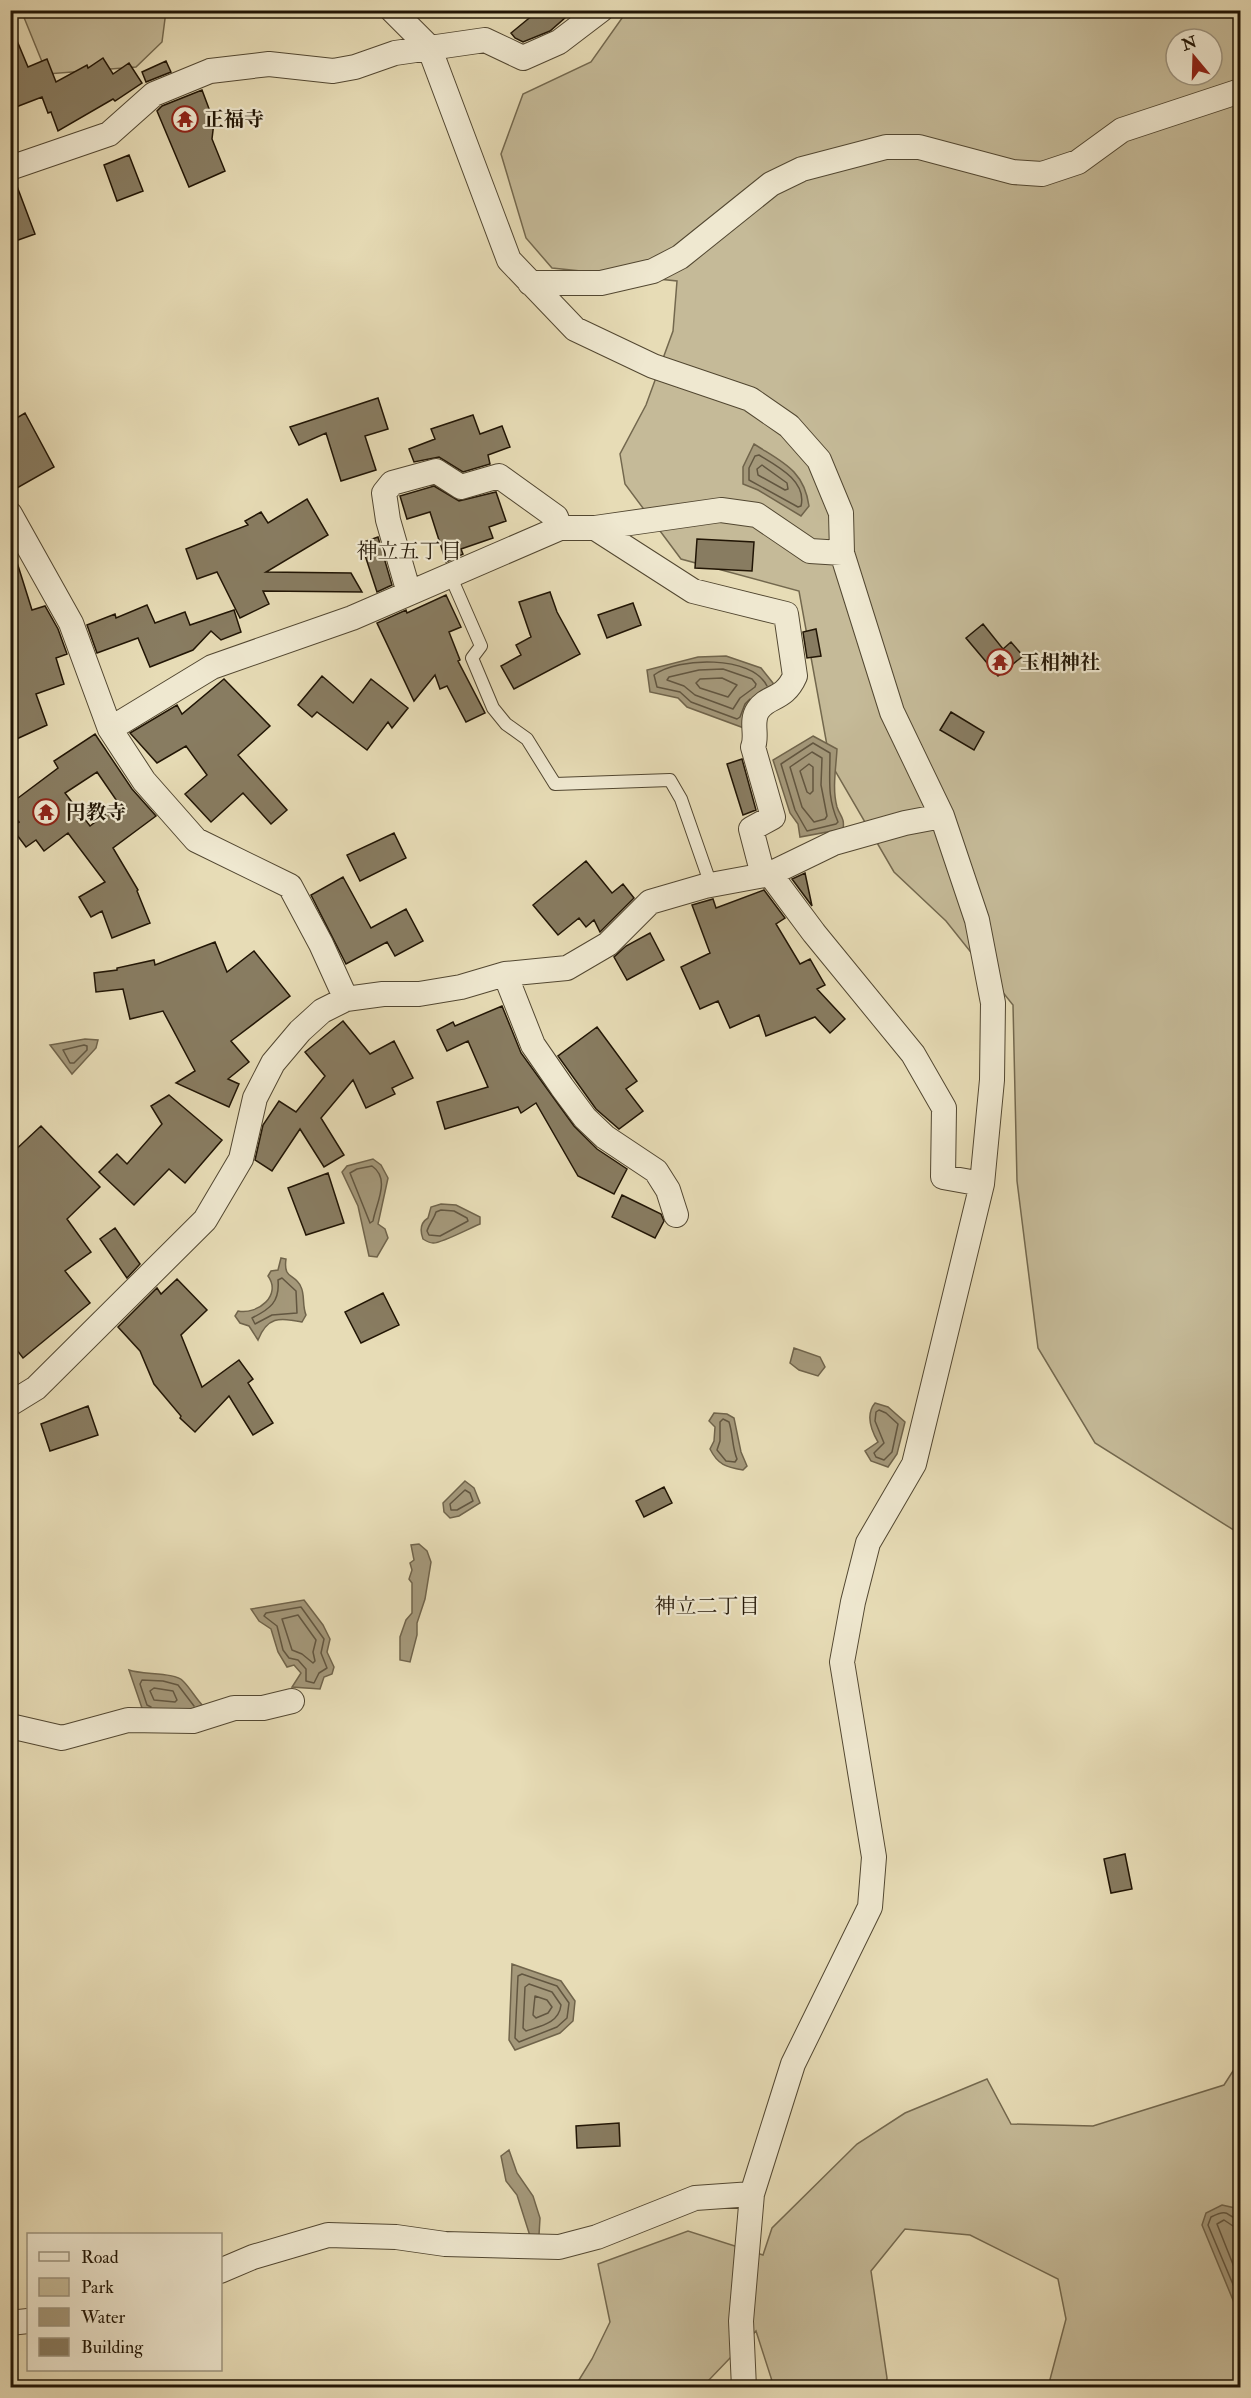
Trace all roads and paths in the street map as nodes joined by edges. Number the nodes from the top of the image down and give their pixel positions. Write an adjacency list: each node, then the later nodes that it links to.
1 (392, 10): 3 (street)
2 (601, 10): 3 (street)
3 (429, 47): 5 (street); 6 (street)
4 (1240, 92): 6 (street)
5 (10, 168)
6 (530, 283): 11 (street)
7 (10, 514): 10 (street)
8 (560, 528): 9 (street); 12 (street); 13 (street)
9 (595, 528): 11 (street); 16 (street)
10 (20, 551): 14 (street)
11 (842, 553): 15 (street)
12 (450, 575): 13 (street); 17 (lane)
13 (409, 593): 14 (street)
14 (110, 729): 19 (street)
15 (942, 816): 16 (street); 20 (street)
16 (766, 874): 17 (street); 20 (street)
17 (711, 885): 18 (street)
18 (505, 974): 19 (street); 21 (street)
19 (346, 999): 22 (street)
20 (982, 1184): 25 (street)
21 (676, 1215)
22 (10, 1404)
23 (292, 1701): 24 (street)
24 (10, 1726)
25 (752, 2194): 26 (street); 29 (street)
26 (222, 2270)
27 (27, 2321): 28 (street)
28 (10, 2323)
29 (744, 2388)

